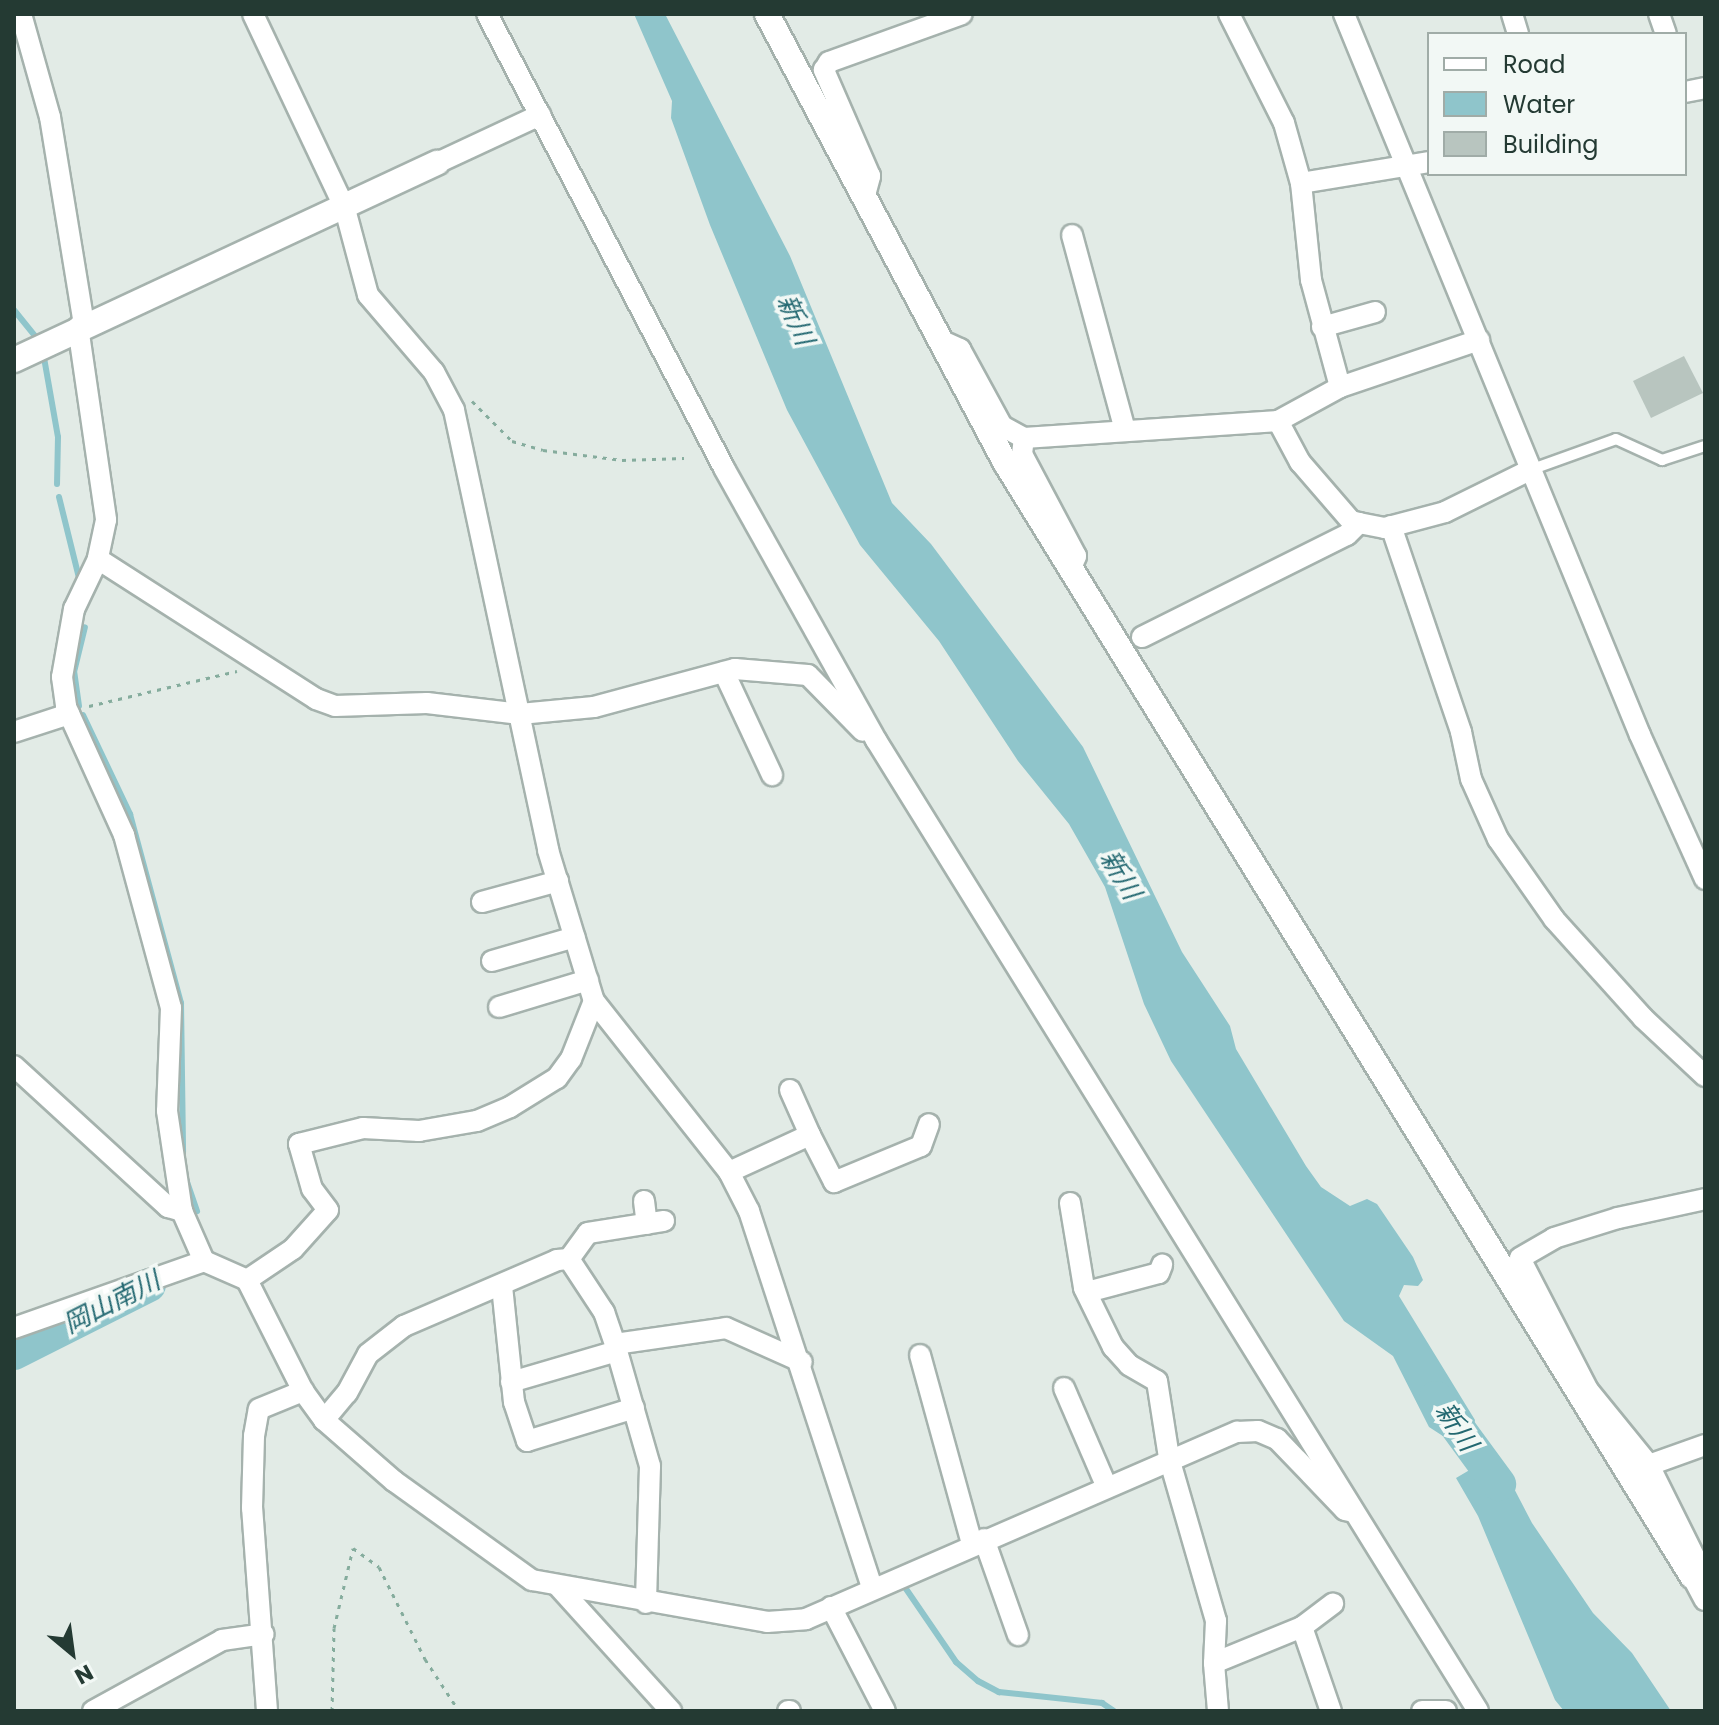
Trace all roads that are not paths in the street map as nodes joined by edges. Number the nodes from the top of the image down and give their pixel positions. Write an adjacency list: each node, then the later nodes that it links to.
1 (21, 14): 16 (street)
2 (253, 14): 13 (street)
3 (487, 14): 8 (street)
4 (767, 14): 12 (street)
5 (962, 14): 12 (street)
6 (1229, 14): 11 (street)
7 (1344, 14): 10 (street)
8 (540, 115): 9 (street); 36 (street)
9 (437, 163): 13 (street)
10 (1419, 163): 11 (street); 18 (street)
11 (1301, 183): 17 (street)
12 (864, 199): 19 (street)
13 (345, 209): 16 (street); 34 (street)
14 (1072, 235): 23 (street)
15 (1375, 312): 17 (street)
16 (81, 326): 20 (street); 29 (street)
17 (1322, 327): 21 (street)
18 (1479, 340): 21 (street); 26 (street)
19 (942, 341): 24 (street); 30 (street)
20 (14, 360)
21 (1340, 387): 22 (street)
22 (1278, 421): 23 (street); 27 (street)
23 (1125, 430): 24 (street)
24 (1024, 438): 30 (street)
25 (1705, 446): 26 (lane)
26 (1530, 470): 28 (street); 38 (street)
27 (1359, 523): 28 (street); 31 (street)
28 (1391, 526): 47 (street)
29 (98, 559): 33 (street); 34 (street)
30 (1070, 572): 77 (street)
31 (1142, 637)
32 (724, 672): 34 (street); 36 (street); 37 (street)
33 (69, 714): 35 (street); 55 (street)
34 (520, 714): 39 (street)
35 (14, 732)
36 (876, 740): 75 (street)
37 (772, 775)
38 (1705, 879)
39 (558, 881): 40 (street); 41 (street)
40 (482, 902)
41 (575, 937): 42 (street); 43 (street)
42 (492, 961)
43 (588, 980): 44 (street); 45 (street)
44 (594, 1001): 51 (street); 59 (street)
45 (499, 1007)
46 (14, 1066): 55 (street)
47 (1705, 1076)
48 (790, 1090): 50 (street)
49 (929, 1124): 50 (street)
50 (810, 1135): 51 (street)
51 (729, 1172): 65 (street)
52 (1705, 1199): 73 (street)
53 (644, 1201): 56 (street)
54 (1070, 1203): 61 (street)
55 (182, 1211): 57 (street)
56 (569, 1259): 60 (street); 63 (street)
57 (204, 1261): 59 (street); 62 (street)
58 (1162, 1265): 61 (street)
59 (247, 1280): 68 (street)
60 (502, 1286): 66 (street); 70 (street)
61 (1087, 1292): 72 (street)
62 (14, 1328)
63 (616, 1348): 65 (street); 66 (street); 69 (street)
64 (920, 1355): 76 (street)
65 (802, 1362): 79 (street)
66 (511, 1382): 69 (street)
67 (1064, 1388): 74 (street)
68 (303, 1391): 70 (street); 85 (street)
69 (634, 1408): 81 (street)
70 (324, 1420): 78 (street)
71 (1705, 1445): 73 (street)
72 (1169, 1458): 74 (street); 75 (street); 87 (street)
73 (1649, 1465): 77 (street)
74 (1106, 1485): 76 (street)
75 (1354, 1512): 96 (street)
76 (978, 1541): 79 (street); 86 (street)
77 (1699, 1575): 80 (street)
78 (558, 1586): 81 (street); 90 (street)
79 (872, 1588): 83 (street)
80 (1705, 1600)
81 (646, 1603): 83 (street)
82 (1333, 1604): 84 (street)
83 (831, 1607): 91 (street)
84 (1302, 1627): 87 (street); 93 (street)
85 (264, 1634): 88 (street); 89 (street)
86 (1018, 1635)
87 (1214, 1663): 92 (street)
88 (93, 1711)
89 (267, 1711)
90 (671, 1711)
91 (885, 1711)
92 (1218, 1711)
93 (1331, 1711)
94 (1422, 1711): 95 (street)
95 (1446, 1711)
96 (1478, 1711)

